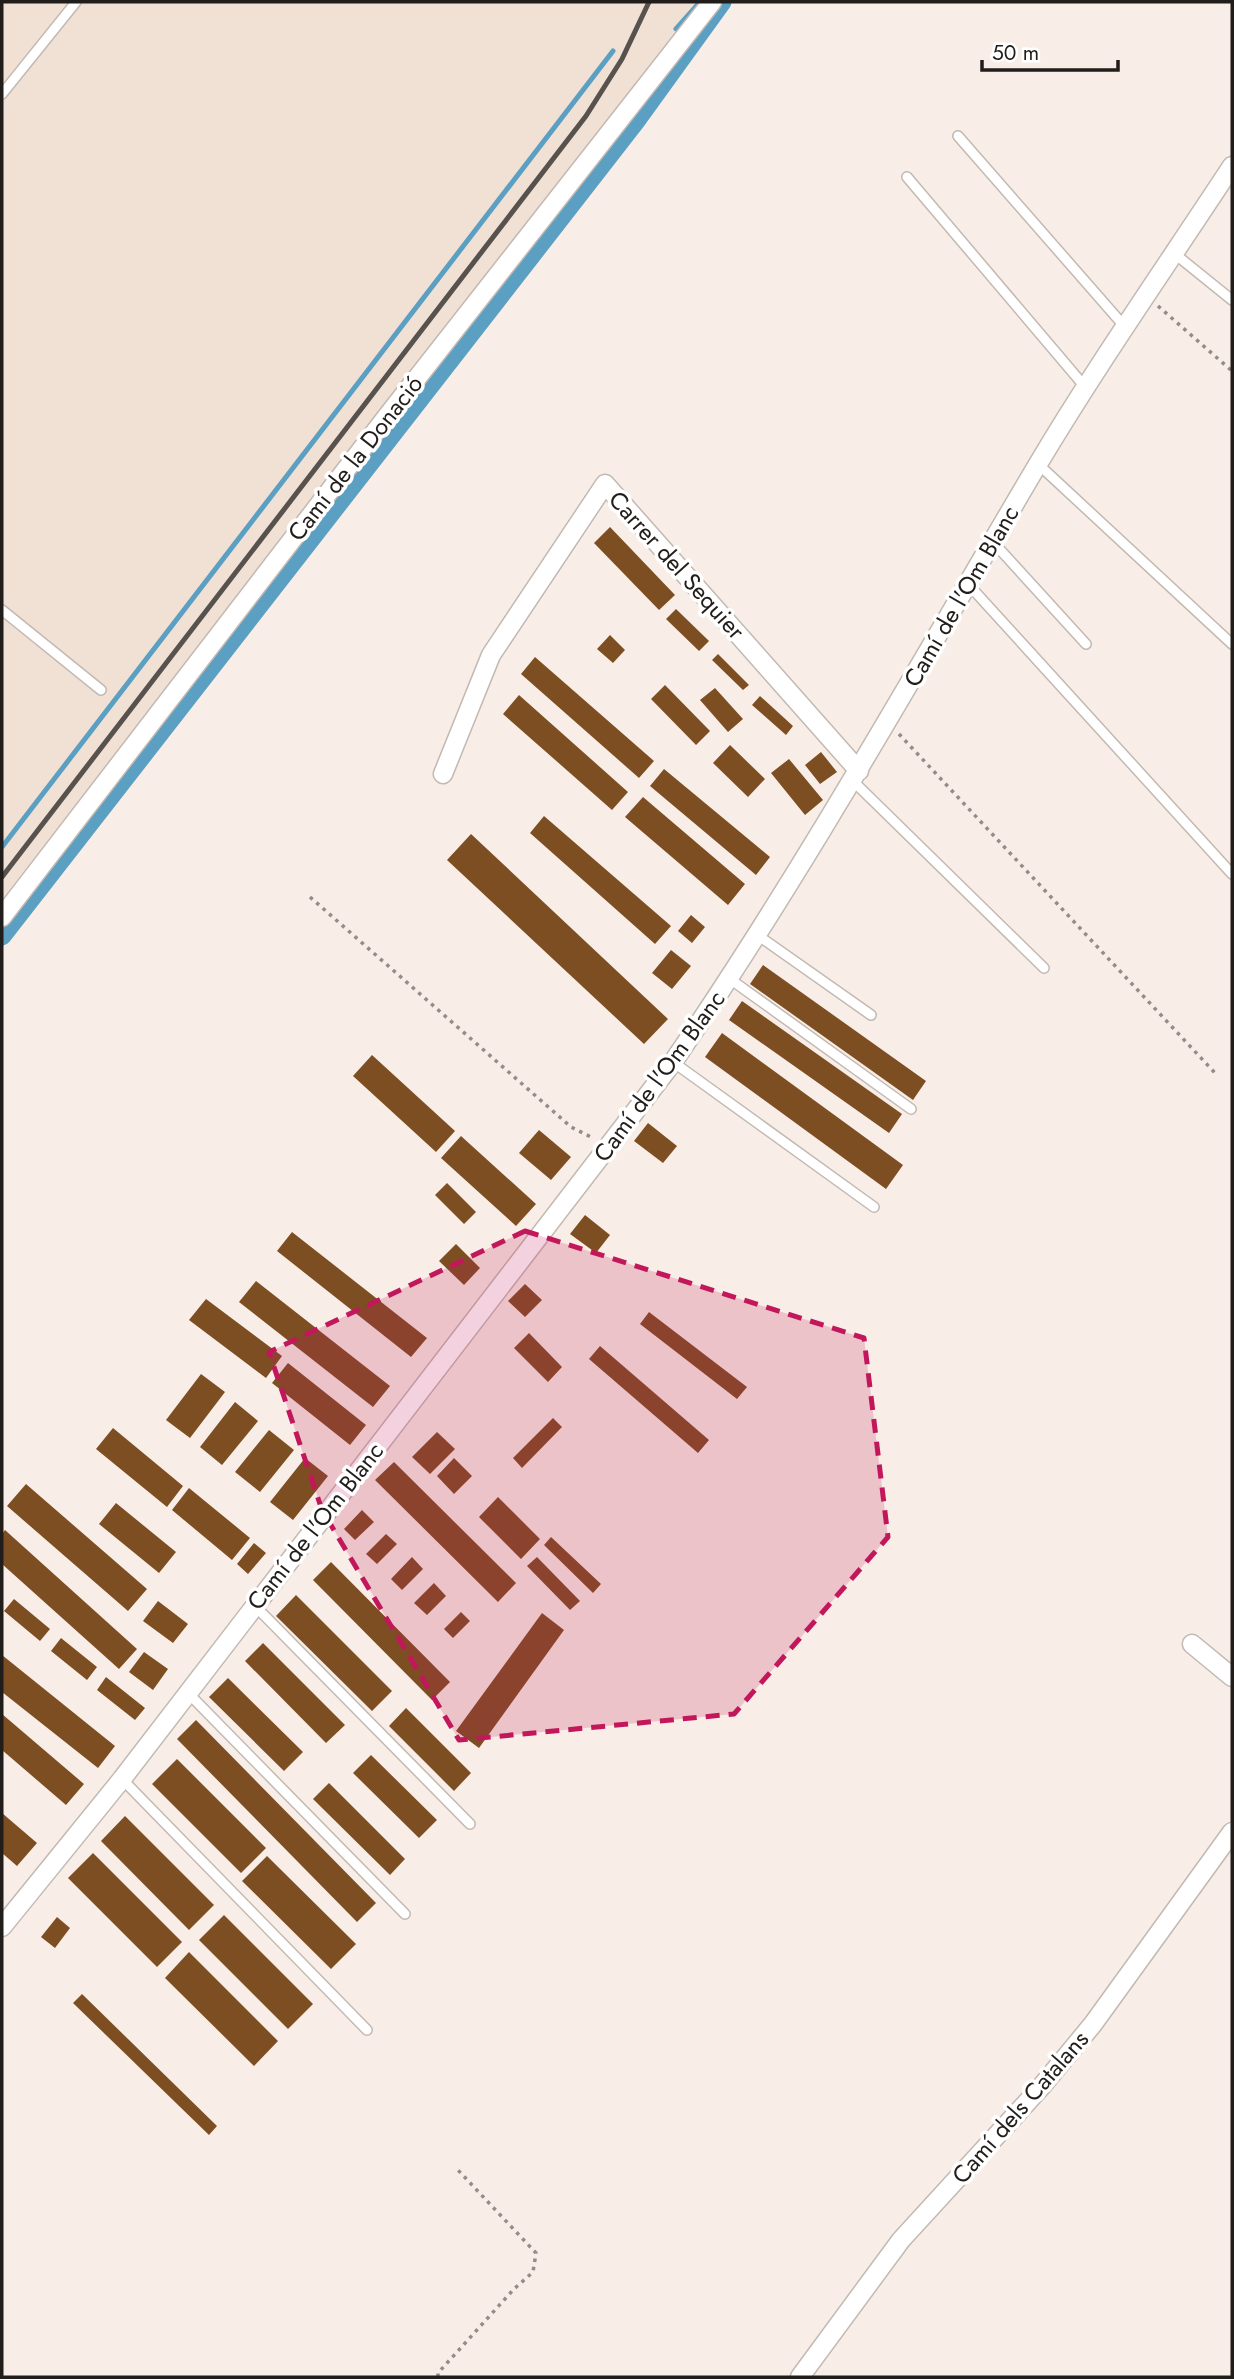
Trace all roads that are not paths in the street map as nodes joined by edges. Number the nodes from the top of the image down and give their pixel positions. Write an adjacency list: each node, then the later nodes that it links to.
1 (76, 2): 3 (lane)
2 (712, 2): 21 (street, Camí de la Donació)
3 (2, 94)
4 (958, 136): 9 (lane)
5 (1232, 166): 7 (street, Camí de l'Om Blanc)
6 (907, 177): 10 (lane)
7 (1175, 254): 8 (lane); 9 (street, Camí de l'Om Blanc)
8 (1232, 300)
9 (1126, 328): 10 (street, Camí de l'Om Blanc)
10 (1086, 388): 11 (street, Camí de l'Om Blanc)
11 (1038, 464): 12 (street, Camí de l'Om Blanc); 16 (lane)
12 (993, 542): 13 (street, Camí de l'Om Blanc); 15 (lane)
13 (968, 584): 19 (street, Camí de l'Om Blanc); 20 (lane)
14 (2, 610): 17 (lane)
15 (1086, 643)
16 (1232, 643)
17 (101, 690)
18 (443, 774): 19 (street, Carrer del Sequier)
19 (856, 776): 22 (street, Camí de l'Om Blanc); 23 (lane)
20 (1232, 874)
21 (2, 917)
22 (757, 934): 24 (street, Camí de l'Om Blanc); 25 (lane)
23 (1044, 968)
24 (730, 979): 26 (street, Camí de l'Om Blanc); 27 (lane)
25 (871, 1015)
26 (673, 1062): 28 (lane); 29 (street, Camí de l'Om Blanc)
27 (911, 1109)
28 (874, 1207)
29 (254, 1605): 32 (street, Camí de l'Om Blanc); 34 (lane)
30 (1192, 1644): 31 (street)
31 (1232, 1676)
32 (188, 1693): 33 (street, Camí de l'Om Blanc); 36 (lane)
33 (122, 1779): 37 (street, Camí de l'Om Blanc); 38 (lane)
34 (470, 1824)
35 (1232, 1832): 39 (street, Camí dels Catalans)
36 (405, 1914)
37 (2, 1927)
38 (367, 2030)
39 (800, 2377)

